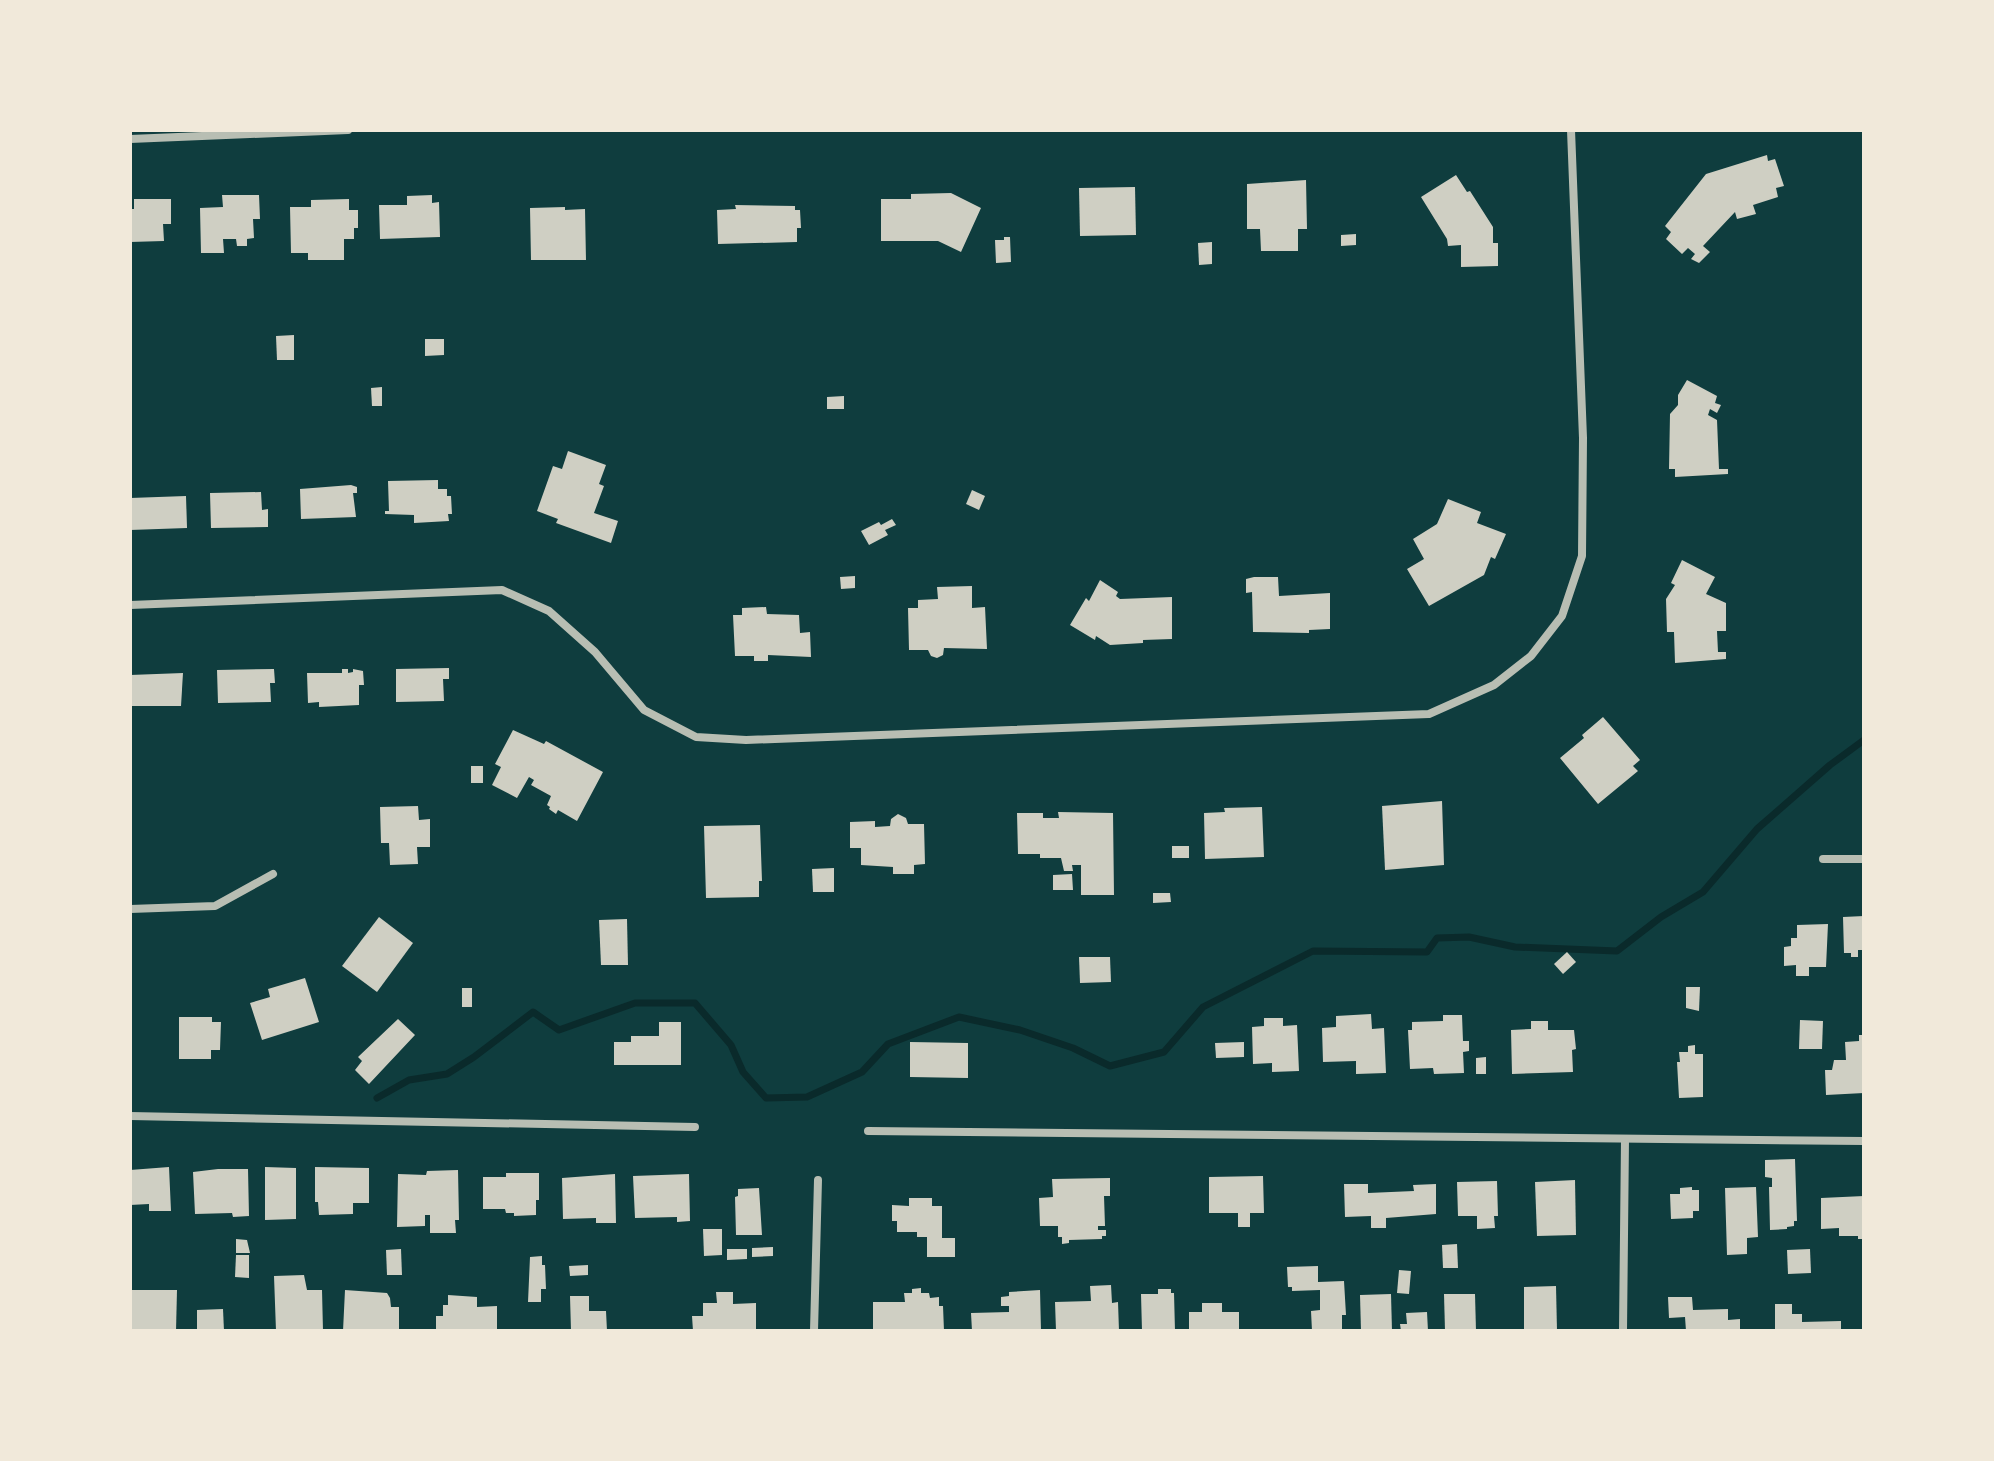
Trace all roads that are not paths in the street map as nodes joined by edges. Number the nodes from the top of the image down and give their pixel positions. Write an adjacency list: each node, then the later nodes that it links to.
1 (348, 130): 3 (street)
2 (1571, 130): 4 (street)
3 (130, 139)
4 (130, 605)
5 (1823, 859): 6 (street)
6 (1864, 859)
7 (273, 874): 8 (street)
8 (130, 909)
9 (130, 1116): 10 (street)
10 (695, 1127)
11 (868, 1131): 12 (street)
12 (1625, 1139): 13 (street); 16 (street)
13 (1864, 1141)
14 (818, 1180): 15 (street)
15 (814, 1331)
16 (1623, 1331)

